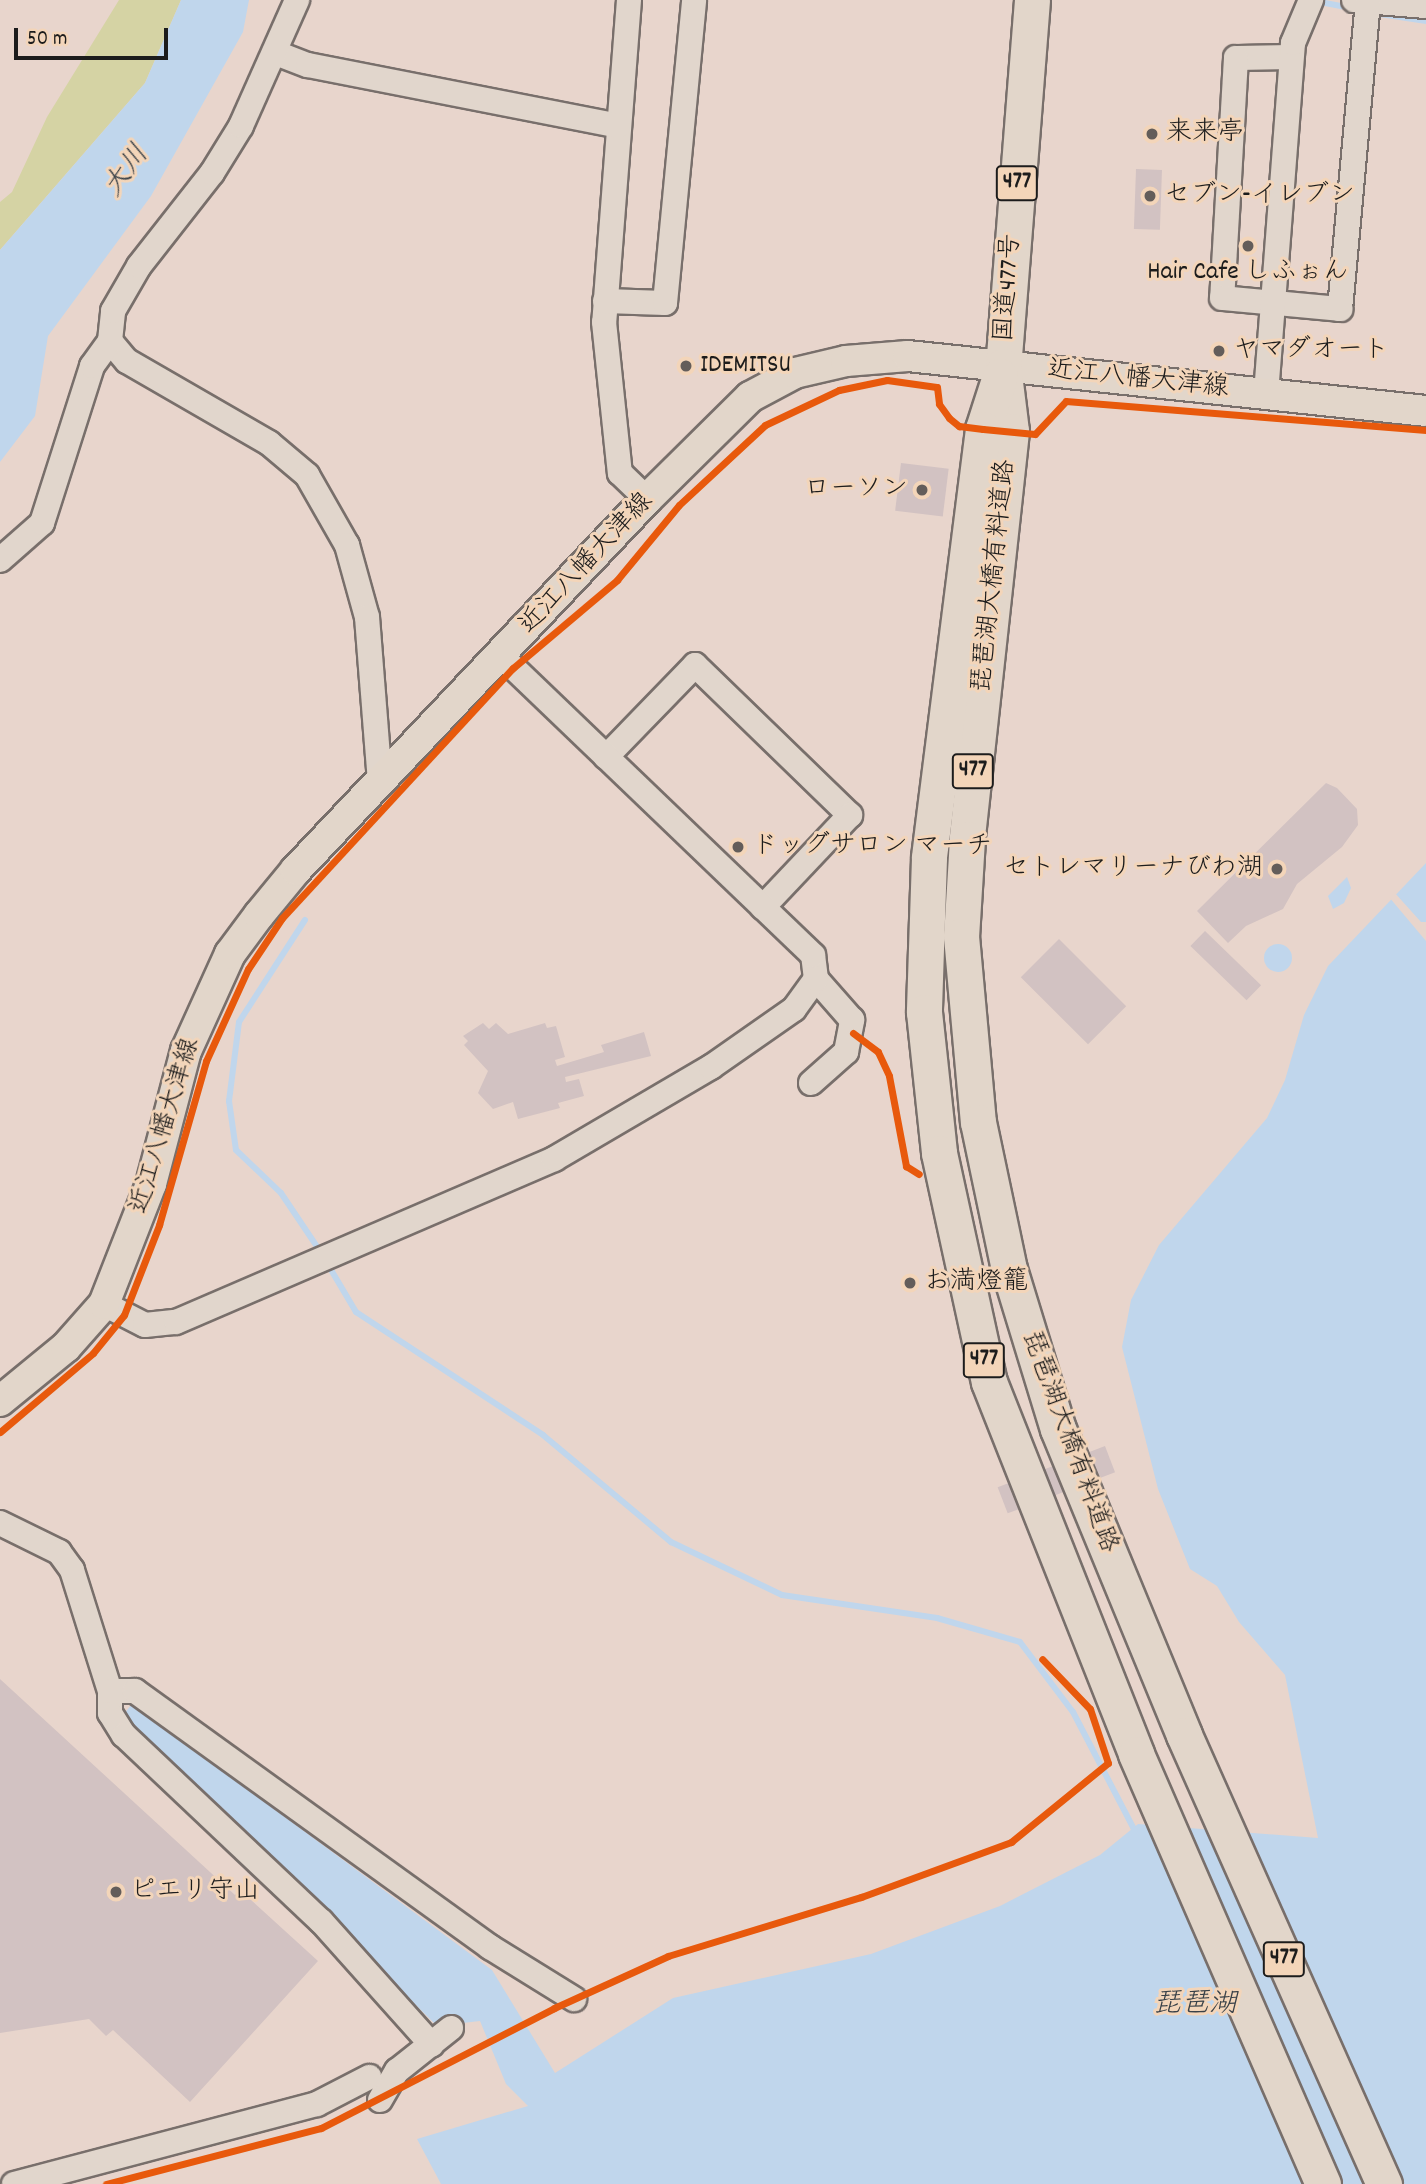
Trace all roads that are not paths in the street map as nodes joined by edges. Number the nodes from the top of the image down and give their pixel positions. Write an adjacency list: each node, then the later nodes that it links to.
1 (297, 0): 9 (street)
2 (629, 0): 11 (street)
3 (694, 0): 12 (street)
4 (1032, 0): 15 (highway, 国道477号 / 477)
5 (1311, 0): 10 (street)
6 (1354, 0): 7 (street)
7 (1368, 1): 8 (street); 13 (street)
8 (1426, 6)
9 (276, 53): 11 (street); 14 (street)
10 (1291, 57): 13 (street); 13 (street)
11 (618, 126): 12 (street)
12 (605, 301): 18 (street)
13 (1270, 306): 16 (street)
14 (110, 341): 19 (street); 22 (street)
15 (1003, 366): 16 (main road, 近江八幡大津線); 18 (main road, 近江八幡大津線); 36 (highway, 琵琶湖大橋有料道路 / 477); 37 (highway, 琵琶湖大橋有料道路 / 477)
16 (1266, 394): 17 (main road, 近江八幡大津線)
17 (1426, 411)
18 (647, 499): 20 (main road, 近江八幡大津線)
19 (0, 560)
20 (502, 656): 21 (street); 22 (main road, 近江八幡大津線)
21 (606, 757): 23 (street); 23 (street)
22 (380, 783): 26 (main road, 近江八幡大津線)
23 (763, 907): 24 (street)
24 (816, 979): 25 (street); 26 (street)
25 (811, 1083)
26 (104, 1304): 27 (main road, 近江八幡大津線)
27 (0, 1401)
28 (0, 1523): 29 (street)
29 (110, 1691): 30 (street); 32 (street)
30 (574, 1999)
31 (450, 2028): 32 (street)
32 (432, 2045): 34 (street)
33 (369, 2077): 35 (street)
34 (380, 2100)
35 (14, 2184)
36 (1323, 2184)
37 (1384, 2184)

